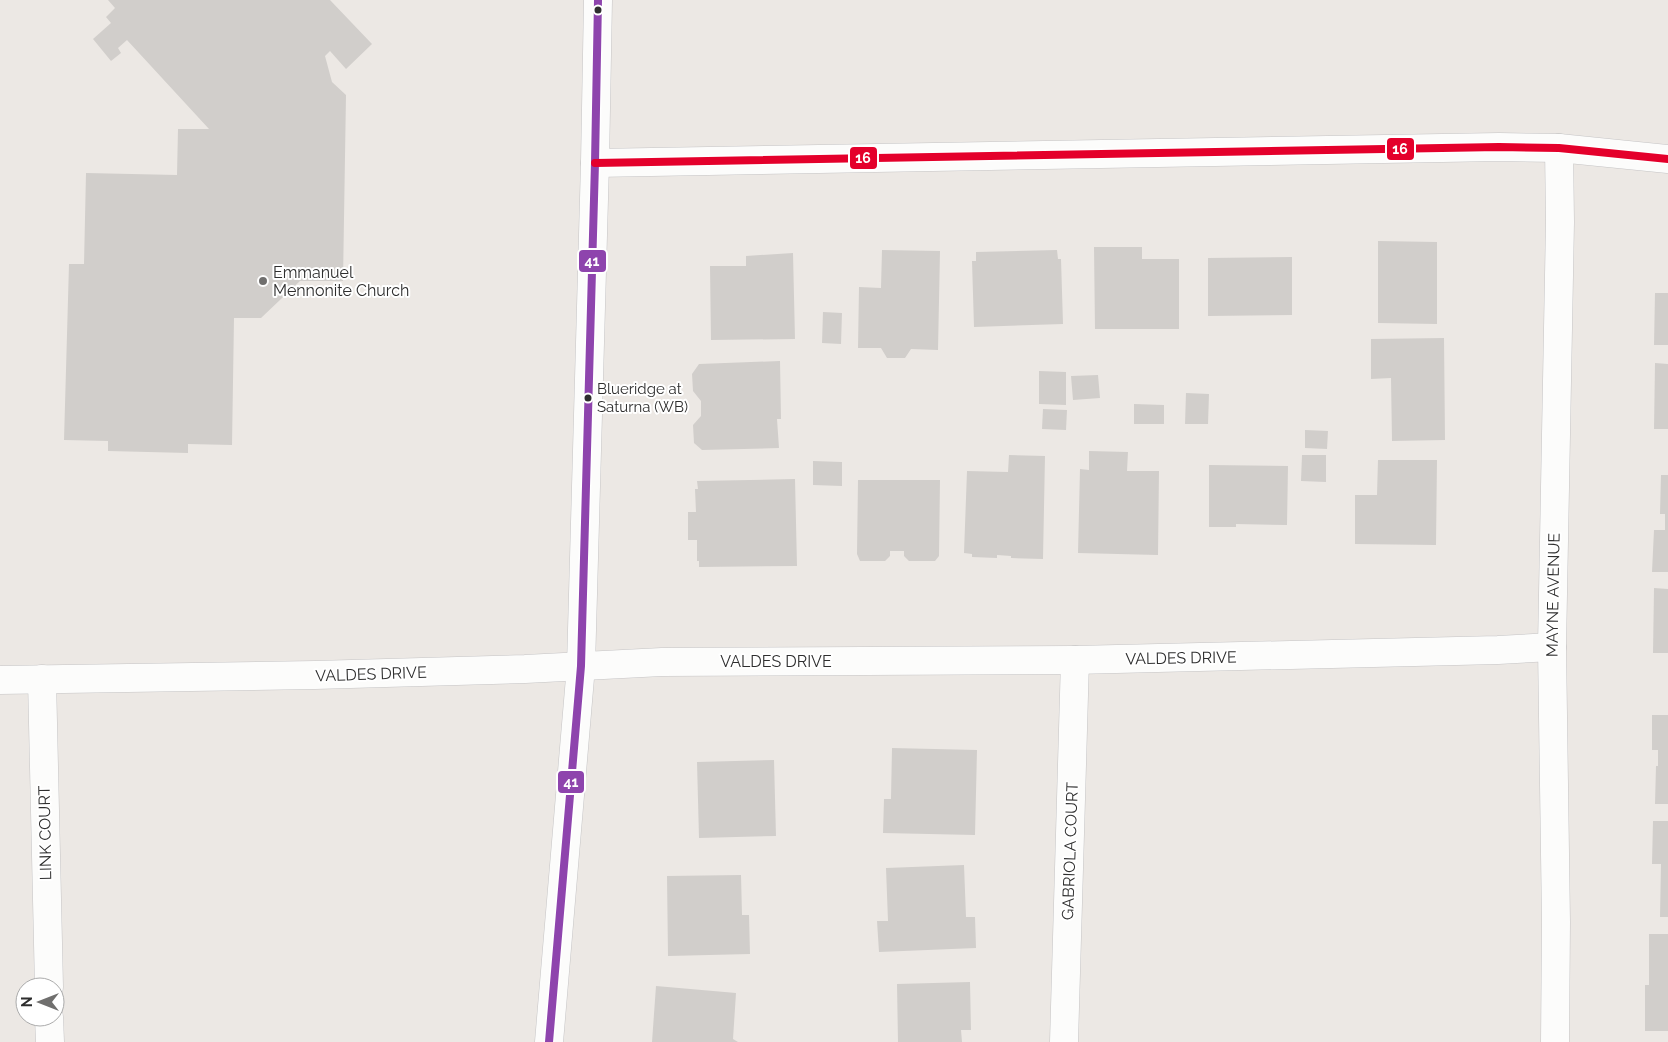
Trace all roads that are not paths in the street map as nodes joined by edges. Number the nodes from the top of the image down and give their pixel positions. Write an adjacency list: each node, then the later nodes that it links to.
1 (598, 0): 4 (street)
2 (1559, 148): 3 (street); 4 (street); 5 (street, MAYNE AVENUE)
3 (1668, 160)
4 (595, 163): 7 (street)
5 (1552, 647): 6 (street, VALDES DRIVE); 15 (street, MAYNE AVENUE)
6 (1075, 660): 7 (street, VALDES DRIVE); 14 (street, GABRIOLA COURT)
7 (581, 666): 8 (street, VALDES DRIVE); 13 (street)
8 (42, 679): 9 (street, VALDES DRIVE); 10 (street, LINK COURT)
9 (0, 680)
10 (49, 977)
11 (49, 1027): 12 (street)
12 (50, 1042)
13 (549, 1042)
14 (1064, 1042)
15 (1555, 1042)

